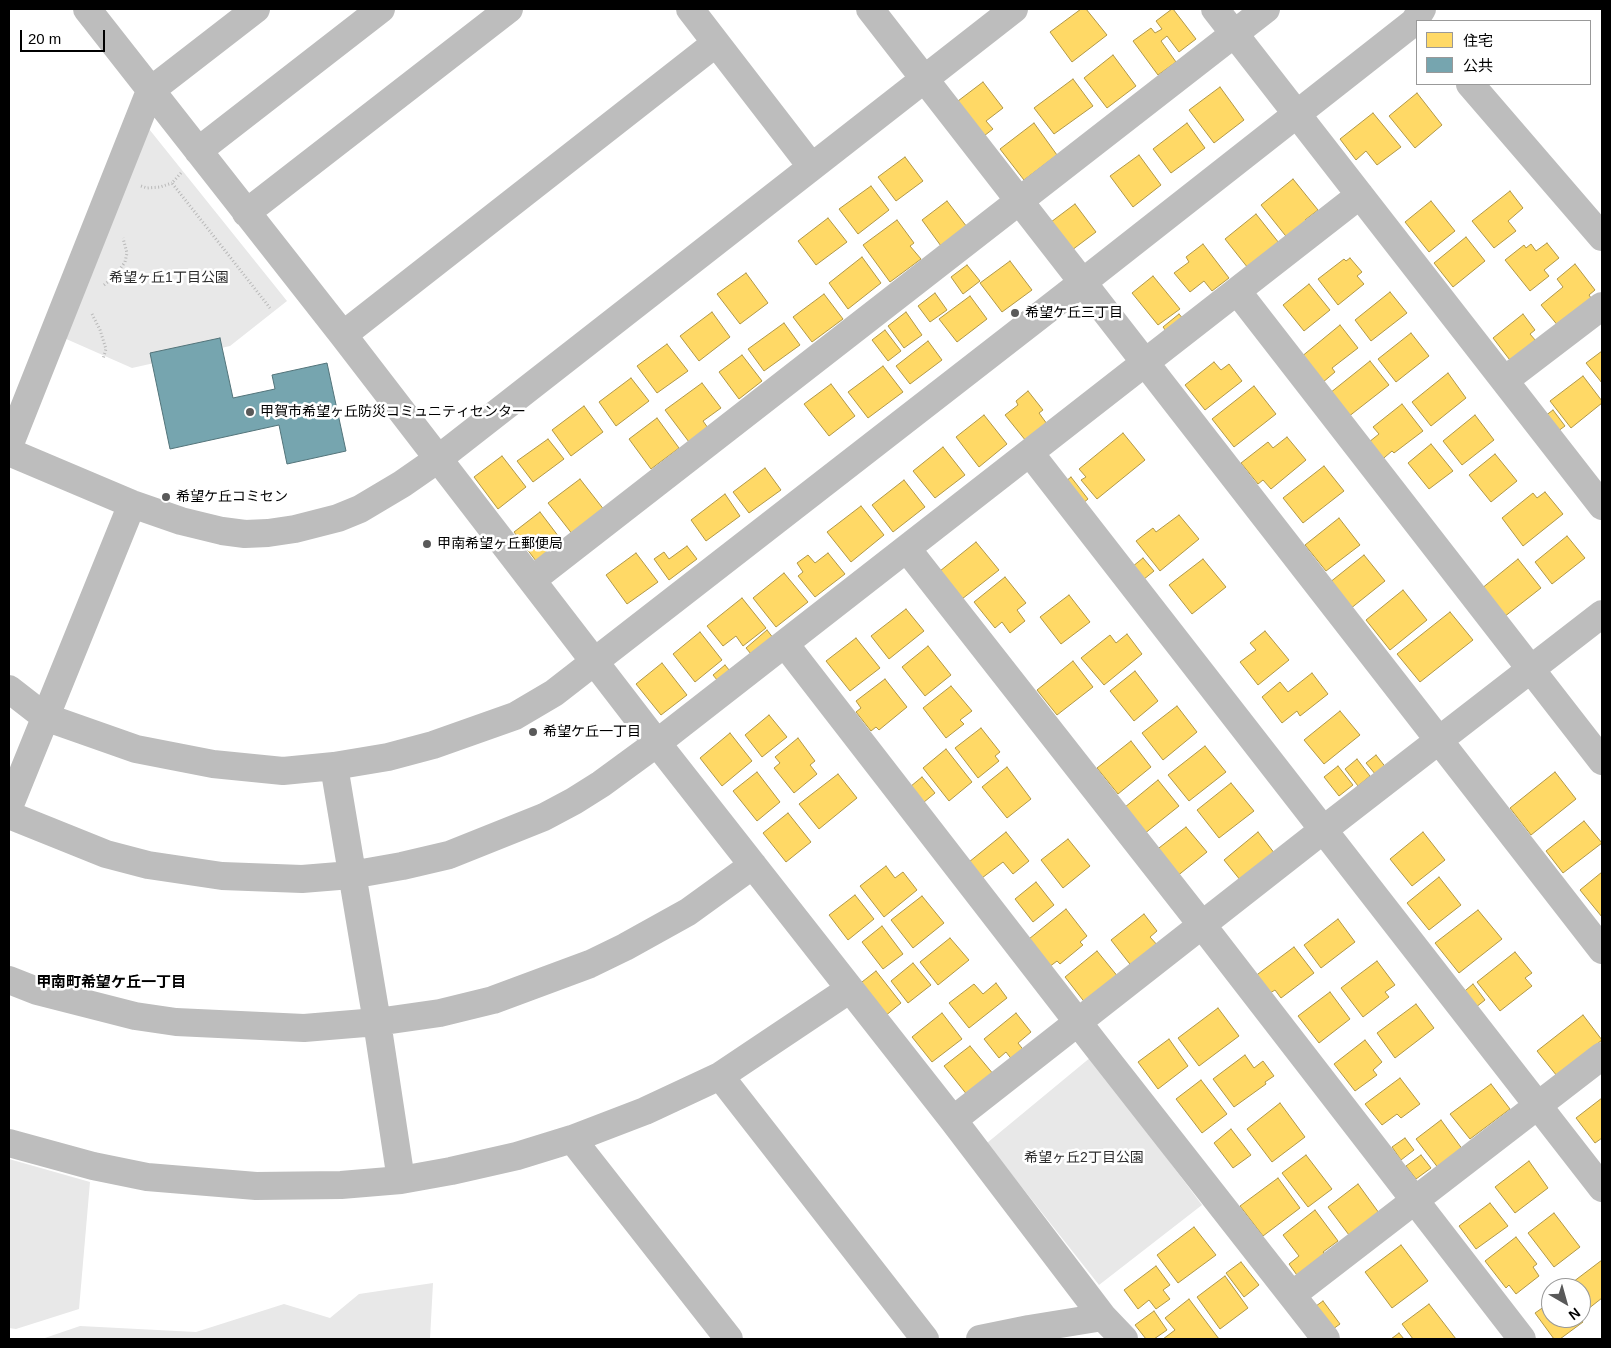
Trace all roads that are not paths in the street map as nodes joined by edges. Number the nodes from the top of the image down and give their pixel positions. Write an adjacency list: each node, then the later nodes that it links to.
1 (87, 9): 15 (street)
2 (256, 9): 15 (street)
3 (381, 9): 17 (street)
4 (509, 9): 21 (street)
5 (690, 9): 12 (street)
6 (870, 9): 13 (street)
7 (1014, 9): 13 (street)
8 (1215, 9): 11 (street)
9 (1266, 9): 11 (street)
10 (1416, 21): 16 (street)
11 (1235, 34): 16 (street); 20 (street)
12 (716, 42): 18 (street); 26 (street)
13 (925, 78): 18 (street); 20 (street)
14 (1471, 85): 22 (street)
15 (150, 91): 17 (street); 29 (street)
16 (1297, 114): 19 (street); 23 (street)
17 (198, 151): 21 (street)
18 (811, 166): 32 (street)
19 (1360, 195): 24 (street); 28 (street)
20 (1019, 201): 23 (street); 36 (street)
21 (246, 213): 26 (street)
22 (1602, 236)
23 (1083, 282): 27 (street); 39 (street)
24 (1237, 291): 27 (street); 40 (street)
25 (1602, 306): 28 (street)
26 (343, 335): 32 (street)
27 (1146, 362): 31 (street); 43 (street)
28 (1505, 380): 34 (street)
29 (9, 446)
30 (9, 452): 33 (street)
31 (1030, 453): 35 (street); 49 (street)
32 (438, 459): 33 (street); 36 (street)
33 (132, 504): 42 (street)
34 (1602, 506)
35 (907, 549): 38 (street); 52 (street)
36 (532, 580): 39 (street)
37 (1602, 614): 40 (street)
38 (785, 644): 44 (street); 56 (street)
39 (594, 662): 44 (street); 46 (street)
40 (1531, 669): 43 (street); 45 (street)
41 (9, 689): 42 (street)
42 (45, 717): 46 (street); 47 (street)
43 (1439, 740): 49 (street); 53 (street)
44 (657, 743): 50 (street); 51 (street)
45 (1602, 761)
46 (334, 766): 51 (street)
47 (9, 807)
48 (9, 815): 51 (street)
49 (1323, 830): 52 (street); 60 (street)
50 (753, 865): 55 (street); 57 (street)
51 (351, 875): 57 (street)
52 (1202, 924): 56 (street); 66 (street)
53 (1602, 950)
54 (9, 980): 57 (street)
55 (850, 990): 59 (street); 61 (street)
56 (1078, 1021): 61 (street); 67 (street)
57 (377, 1022): 64 (street)
58 (1602, 1056): 60 (street)
59 (720, 1076): 62 (street); 70 (street)
60 (1539, 1106): 65 (street); 66 (street)
61 (953, 1120): 68 (street)
62 (572, 1139): 64 (street); 69 (street)
63 (9, 1143): 64 (street)
64 (401, 1180)
65 (1602, 1188)
66 (1415, 1200): 67 (street); 74 (street)
67 (1292, 1295): 73 (street)
68 (1103, 1317): 71 (street); 72 (street)
69 (729, 1339)
70 (925, 1339)
71 (980, 1339)
72 (1124, 1339)
73 (1326, 1339)
74 (1522, 1339)

